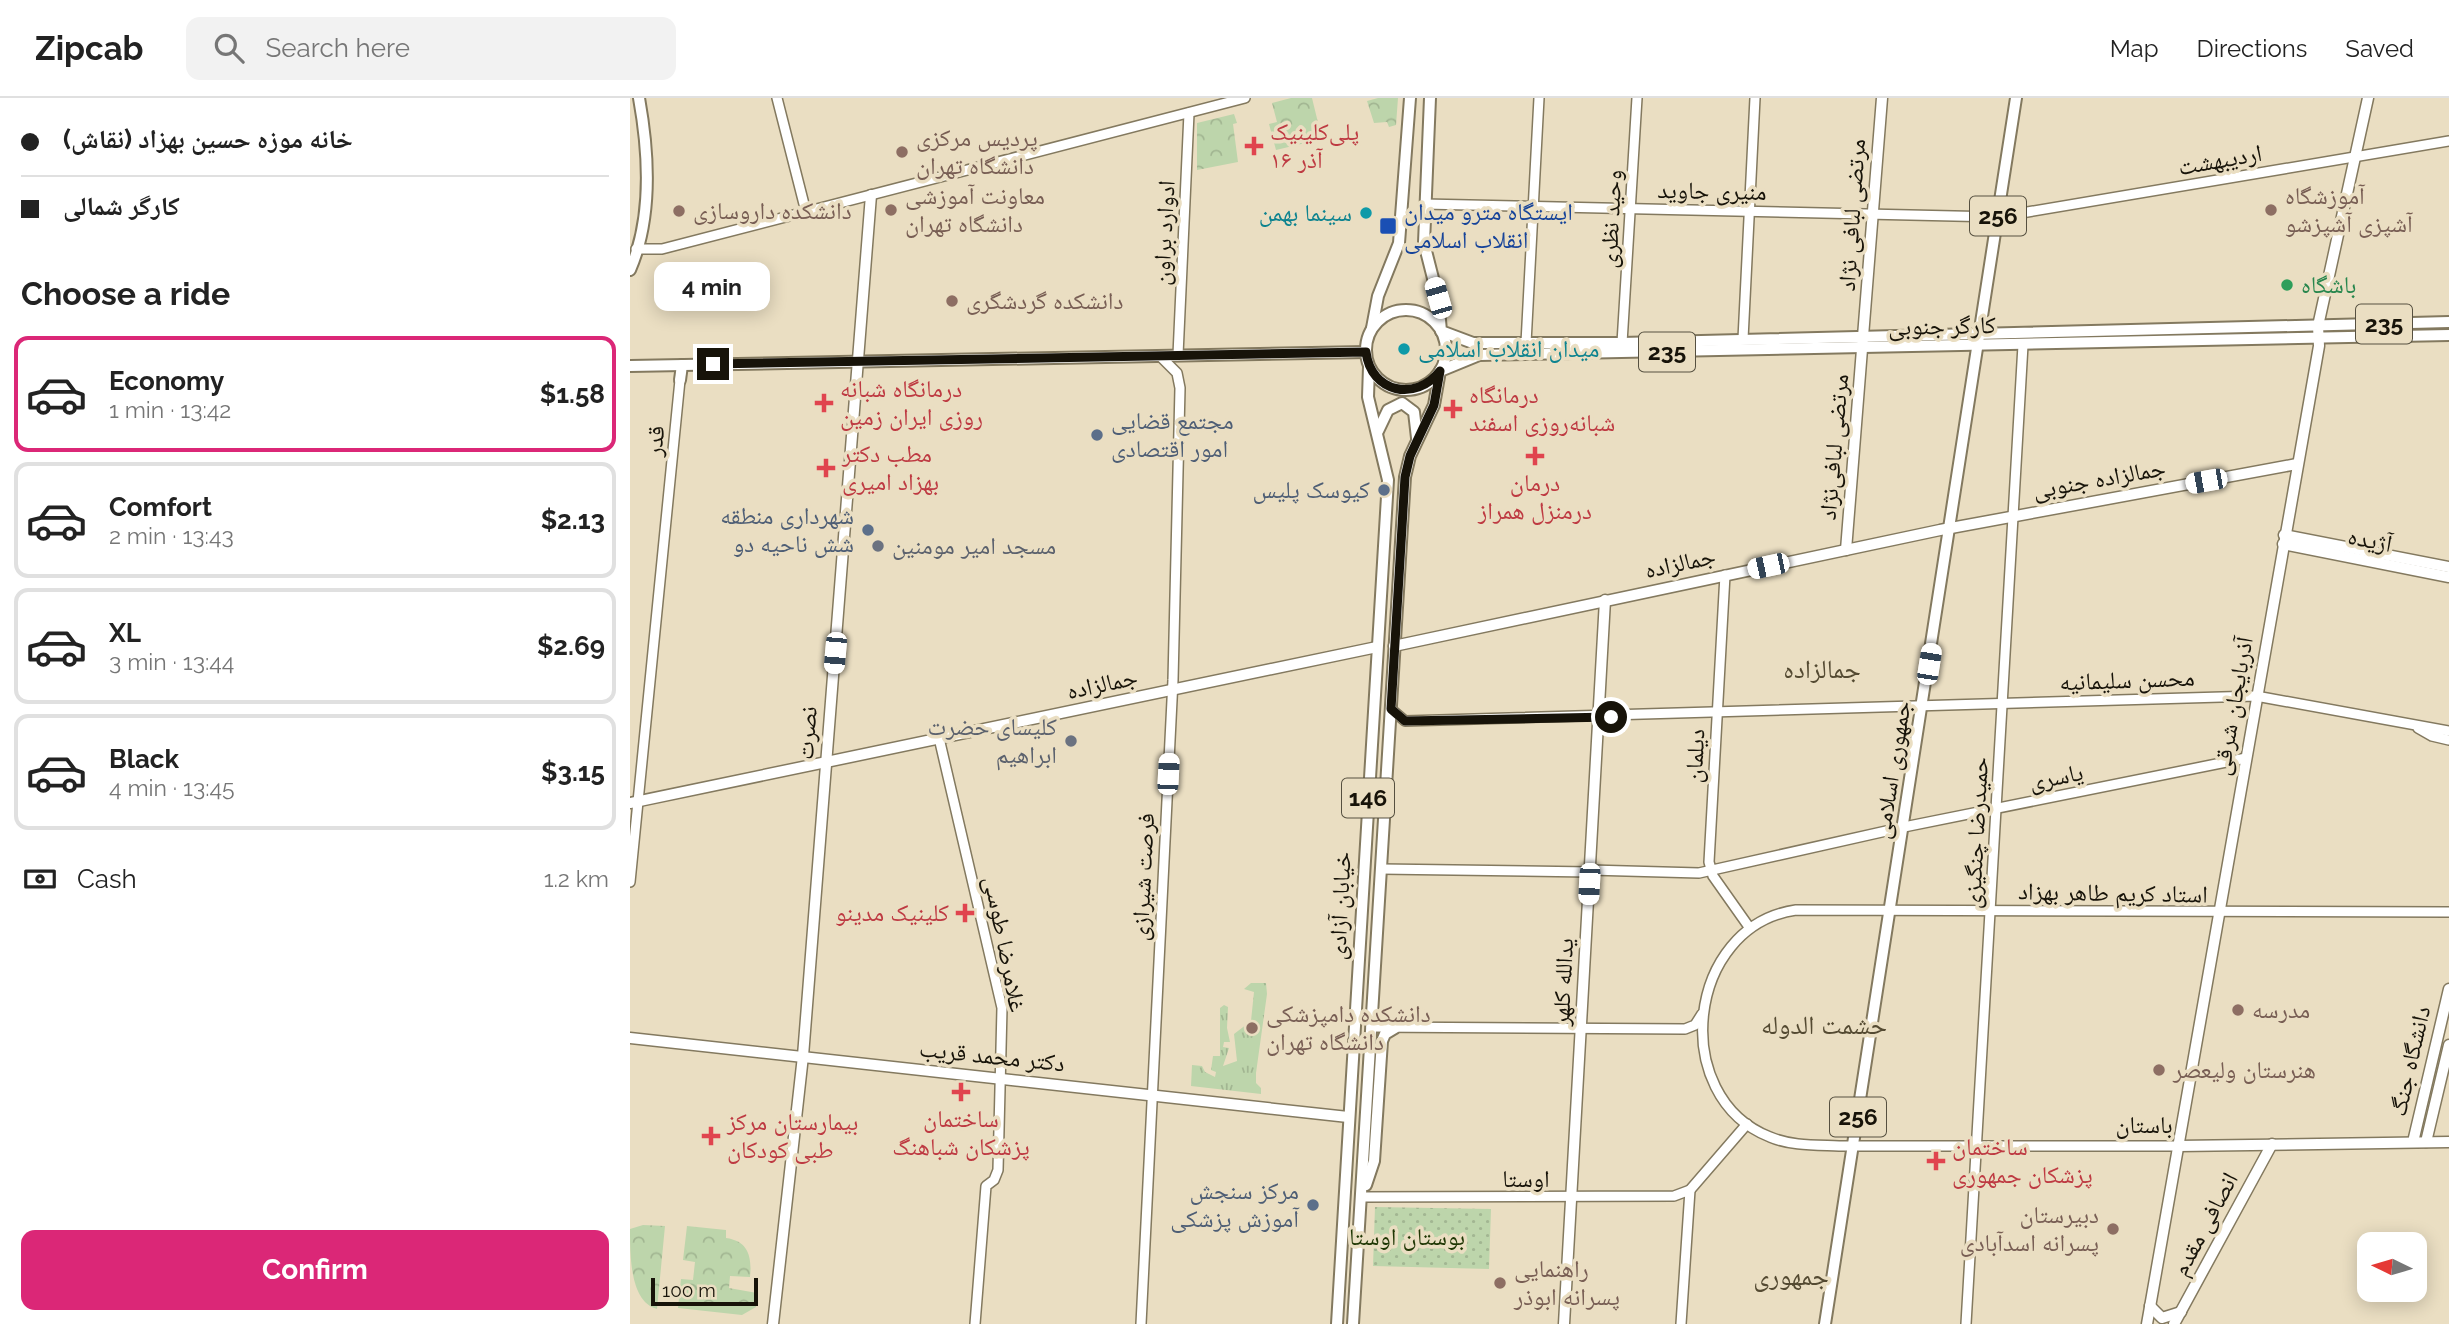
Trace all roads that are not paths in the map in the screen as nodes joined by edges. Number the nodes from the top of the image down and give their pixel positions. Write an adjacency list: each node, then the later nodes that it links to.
1 (639, 98): 23 (main road)
2 (777, 98): 20 (street)
3 (1245, 98): 12 (street)
4 (1410, 98): 26 (main road)
5 (1430, 98): 16 (main road)
6 (1539, 98): 17 (street)
7 (1637, 98): 18 (street, وحید نظری)
8 (1755, 98): 19 (street)
9 (1882, 98): 21 (main road, مرتضی لبافی نژاد)
10 (2017, 98): 22 (main road, جمهوری اسلامی / 256)
11 (2368, 98): 14 (main road, آذربایجان شرقی)
12 (1189, 113): 15 (street); 39 (street, ادوارد براون)
13 (2449, 141): 14 (street, اردیبهشت)
14 (2355, 157): 22 (street, اردیبهشت); 28 (main road, آذربایجان شرقی)
15 (871, 195): 20 (street); 43 (main road, نصرت)
16 (1424, 204): 17 (street, منیری جاوید); 27 (main road)
17 (1534, 206): 18 (street, منیری جاوید); 33 (street)
18 (1631, 209): 19 (street, منیری جاوید); 34 (street, وحید نظری)
19 (1748, 211): 21 (street, منیری جاوید); 32 (street)
20 (806, 212): 23 (street)
21 (1874, 214): 22 (street, منیری جاوید); 30 (main road, مرتضی لبافی نژاد)
22 (1998, 217): 29 (main road, جمهوری اسلامی / 256)
23 (633, 248): 24 (main road)
24 (630, 270)
25 (2449, 322): 28 (main road, کارگر جنوبی / 235)
26 (1371, 330): 27 (main road); 38 (main road)
27 (1441, 331): 33 (main road, کارگر جنوبی / 235); 45 (main road)
28 (2318, 332): 29 (main road, کارگر جنوبی / 235); 31 (main road, کارگر جنوبی / 235); 35 (main road, کارگر جنوبی / 235); 49 (main road, آذربایجان شرقی)
29 (1980, 334): 30 (main road, کارگر جنوبی); 36 (main road, جمهوری اسلامی / 256)
30 (1864, 335): 32 (main road, کارگر جنوبی / 235); 37 (main road, مرتضی لبافی نژاد)
31 (2449, 335)
32 (1742, 339): 34 (main road, کارگر جنوبی / 235)
33 (1526, 343): 34 (main road, کارگر جنوبی / 235)
34 (1622, 343)
35 (2023, 345): 36 (main road, کارگر جنوبی / 235); 50 (street, حمیدرضا چنگیزی)
36 (1978, 346): 37 (main road, کارگر جنوبی / 235); 51 (main road, جمهوری اسلامی / 256)
37 (1863, 348): 45 (main road, کارگر جنوبی / 235); 53 (main road, مرتضی لبافی‌نژاد)
38 (1366, 352): 39 (main road); 44 (main road)
39 (1178, 355): 40 (main road)
40 (1160, 356): 43 (main road); 61 (street, فرصت شیرازی)
41 (632, 364): 42 (main road)
42 (682, 365): 43 (main road); 46 (main road)
43 (857, 366): 73 (main road, نصرت)
44 (1369, 367): 45 (main road); 47 (main road, خیابان آزادی / 146)
45 (1440, 371): 48 (main road, خیابان آزادی / 146)
46 (680, 380): 74 (street, قدر)
47 (1377, 433): 48 (main road); 60 (main road, خیابان آزادی / 146)
48 (1418, 440): 59 (main road, خیابان آزادی / 146)
49 (2297, 464): 50 (main road, جمالزاده جنوبی); 52 (main road, آذربایجان شرقی)
50 (2013, 516): 51 (main road, جمالزاده جنوبی); 63 (street, حمیدرضا چنگیزی)
51 (1950, 529): 53 (main road, جمالزاده); 64 (main road, جمهوری اسلامی / 256)
52 (2283, 540): 54 (main road, آژیده); 62 (main road, آذربایجان شرقی)
53 (1846, 550): 56 (main road, جمالزاده)
54 (2382, 559): 55 (main road, آژیده); 57 (main road, آژیده)
55 (2449, 567)
56 (1725, 575): 58 (main road, جمالزاده); 66 (street, دیلمان)
57 (2449, 577)
58 (1605, 600): 59 (main road, جمالزاده); 67 (main road, یدالله کلهر)
59 (1394, 646): 65 (main road, خیابان آزادی / 146)
60 (1377, 647): 61 (main road, جمالزاده); 98 (main road, خیابان آزادی / 146)
61 (1172, 691): 70 (main road, جمالزاده); 97 (street, فرصت شیرازی)
62 (2256, 696): 63 (street, محسن سلیمانیه); 68 (street, محسن سلیمانیه); 72 (main road, آذربایجان شرقی)
63 (2002, 703): 64 (street, محسن سلیمانیه); 75 (street, حمیدرضا چنگیزی)
64 (1923, 706): 66 (street, محسن سلیمانیه); 76 (main road, جمهوری اسلامی / 256)
65 (1391, 709): 67 (street, محسن سلیمانیه); 77 (main road, خیابان آزادی / 146)
66 (1717, 713): 67 (street, محسن سلیمانیه); 78 (street, دیلمان)
67 (1599, 717): 79 (main road, یدالله کلهر)
68 (2414, 726): 69 (street, محسن سلیمانیه); 71 (street, محسن سلیمانیه)
69 (2449, 731)
70 (939, 738): 73 (main road, جمالزاده); 96 (street, غلامرضا طوسی)
71 (2449, 740)
72 (2246, 758): 75 (street, یاسری); 84 (main road, آذربایجان شرقی)
73 (826, 762): 74 (main road, جمالزاده); 95 (main road, نصرت)
74 (634, 802): 80 (street, قدر)
75 (1996, 808): 76 (street, یاسری); 82 (street, حمیدرضا چنگیزی)
76 (1899, 828): 78 (street, یاسری); 81 (main road, جمهوری اسلامی / 256)
77 (1381, 869): 79 (street, یاسری); 88 (main road, خیابان آزادی / 146)
78 (1710, 870): 79 (street, یاسری); 85 (street)
79 (1590, 871): 90 (main road, یدالله کلهر)
80 (630, 882)
81 (1891, 910): 82 (street, استاد کریم طاهر بهزاد); 85 (street, استاد کریم طاهر بهزاد); 105 (main road, جمهوری اسلامی / 256)
82 (1990, 911): 84 (street, استاد کریم طاهر بهزاد); 106 (street, حمیدرضا چنگیزی)
83 (2449, 912): 84 (street, استاد کریم طاهر بهزاد)
84 (2219, 913): 107 (main road, آذربایجان شرقی)
85 (1749, 927): 87 (street, استاد کریم طاهر بهزاد)
86 (2449, 989): 101 (main road, دانشگاه جنگ)
87 (1703, 1013): 91 (street); 94 (street, استاد کریم طاهر بهزاد)
88 (1371, 1027): 89 (street); 99 (main road, خیابان آزادی / 146)
89 (1395, 1028): 90 (street); 99 (main road)
90 (1581, 1029): 91 (street); 110 (main road, یدالله کلهر)
91 (1685, 1029): 94 (street)
92 (630, 1038): 95 (main road, دکتر محمد قریب)
93 (2449, 1045): 102 (main road, دانشگاه جنگ)
94 (1704, 1049): 100 (street)
95 (803, 1056): 96 (main road, دکتر محمد قریب); 113 (main road, نصرت)
96 (1000, 1078): 97 (main road, دکتر محمد قریب); 114 (street, غلامرضا طوسی)
97 (1151, 1094): 98 (main road, دکتر محمد قریب); 115 (street, فرصت شیرازی)
98 (1348, 1116): 99 (main road); 116 (main road, خیابان آزادی / 146)
99 (1372, 1118): 109 (main road, خیابان آزادی / 146)
100 (1746, 1124): 105 (street, باستان); 108 (street)
101 (2413, 1142): 102 (main road, باستان); 104 (main road, باستان)
102 (2426, 1142): 103 (main road, باستان)
103 (2449, 1142)
104 (2272, 1144): 107 (main road, باستان); 112 (main road, انصافی مقدم)
105 (1854, 1146): 106 (street, باستان); 120 (main road, جمهوری اسلامی / 256)
106 (1977, 1146): 107 (street, باستان); 121 (street, حمیدرضا چنگیزی)
107 (2178, 1146): 111 (main road, آذربایجان شرقی)
108 (1690, 1190): 110 (street, اوستا); 119 (street)
109 (1361, 1197): 110 (street, اوستا); 117 (main road, خیابان آزادی / 146)
110 (1571, 1198): 118 (main road, یدالله کلهر)
111 (2150, 1306): 112 (main road); 122 (main road, آذربایجان شرقی)
112 (2181, 1312): 123 (main road, انصافی مقدم)
113 (773, 1324)
114 (975, 1324)
115 (1141, 1324)
116 (1337, 1324)
117 (1353, 1324)
118 (1564, 1324)
119 (1681, 1324)
120 (1825, 1324)
121 (1966, 1324)
122 (2147, 1324)
123 (2175, 1324)

